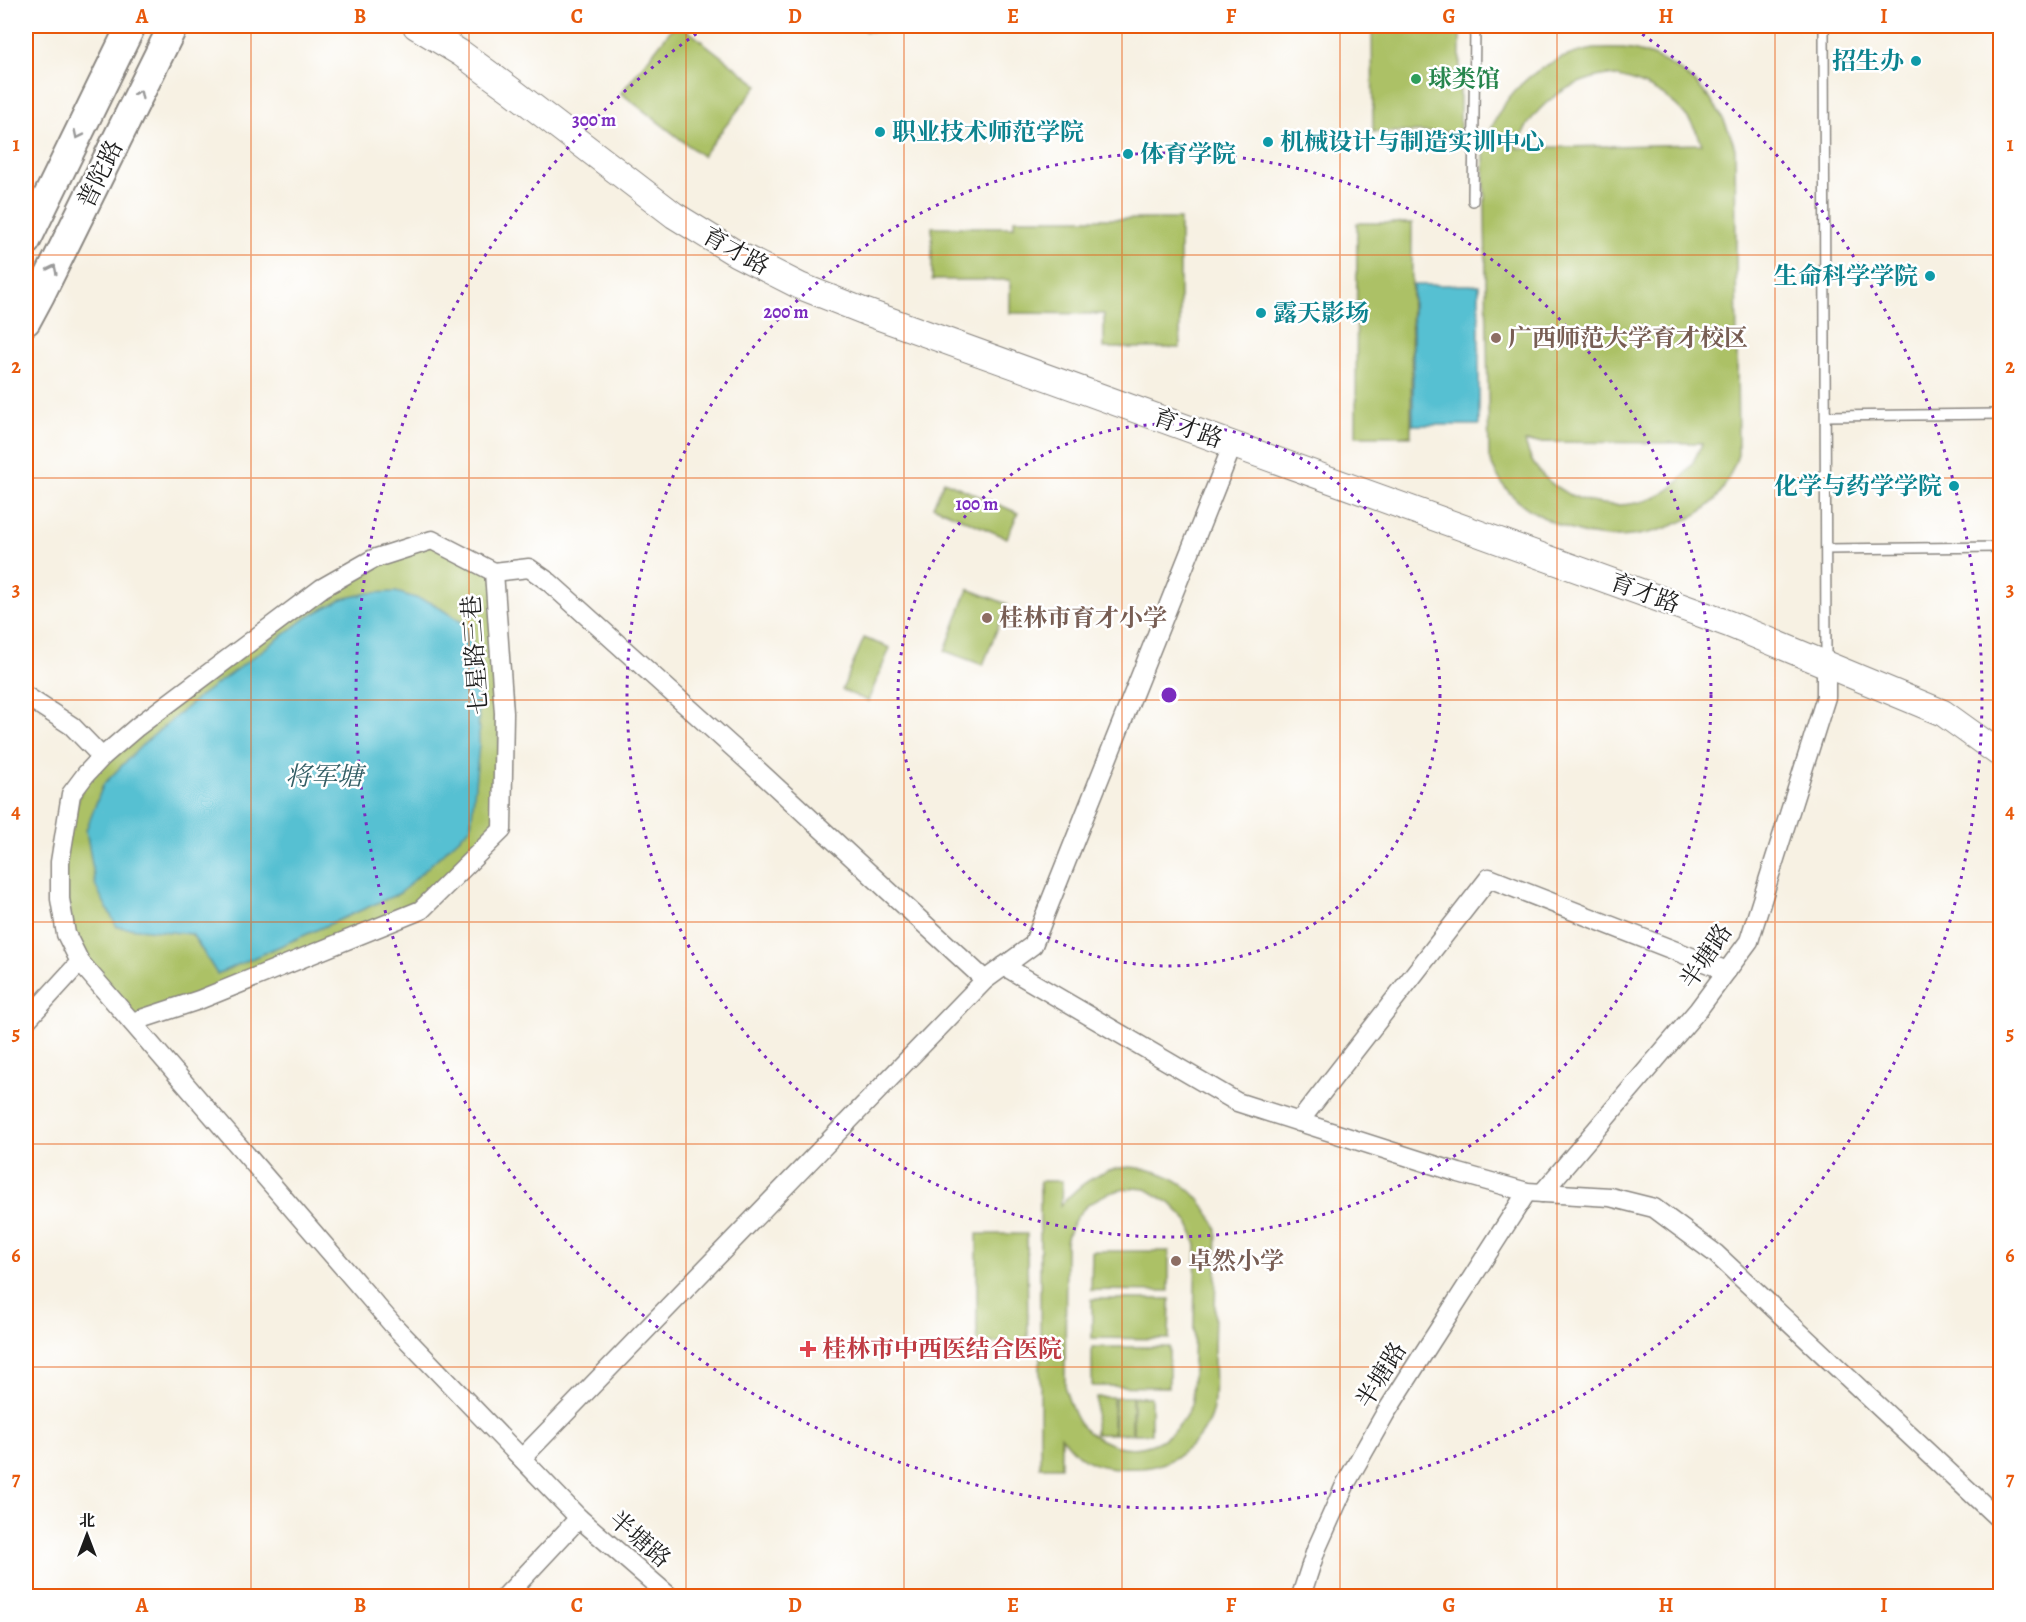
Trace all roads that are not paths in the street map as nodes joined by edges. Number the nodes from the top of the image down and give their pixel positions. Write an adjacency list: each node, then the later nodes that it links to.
1 (131, 26): 7 (main road, 普陀路, one-way to 7)
2 (173, 26): 8 (main road, 普陀路, one-way to 2)
3 (416, 26): 11 (main road, 育才路)
4 (1474, 26): 6 (lane)
5 (1824, 26): 10 (lane)
6 (1473, 201)
7 (26, 241)
8 (26, 321)
9 (2001, 414): 10 (lane)
10 (1826, 416): 13 (lane)
11 (1233, 444): 15 (main road, 育才路); 20 (street)
12 (2001, 547): 13 (lane)
13 (1827, 549): 15 (lane)
14 (494, 572): 18 (street, 七星路三巷); 22 (street); 24 (street, 七星路三巷)
15 (1826, 664): 17 (main road, 育才路); 21 (street, 半塘路)
16 (26, 696): 18 (street)
17 (2001, 754)
18 (102, 757): 19 (street, 七星路三巷)
19 (80, 962): 23 (street); 24 (street, 七星路三巷)
20 (1004, 966): 22 (street); 25 (street)
21 (1727, 971): 25 (street); 26 (street, 半塘路)
22 (985, 980): 27 (street)
23 (26, 1021)
24 (132, 1022): 27 (street, 七星路三巷)
25 (1299, 1122): 26 (street)
26 (1535, 1193): 29 (street); 32 (street, 半塘路)
27 (522, 1458): 28 (street, 七星路三巷)
28 (579, 1518): 30 (street, 半塘路); 31 (street, 半塘路)
29 (2001, 1520)
30 (506, 1596)
31 (669, 1596)
32 (1300, 1596)

